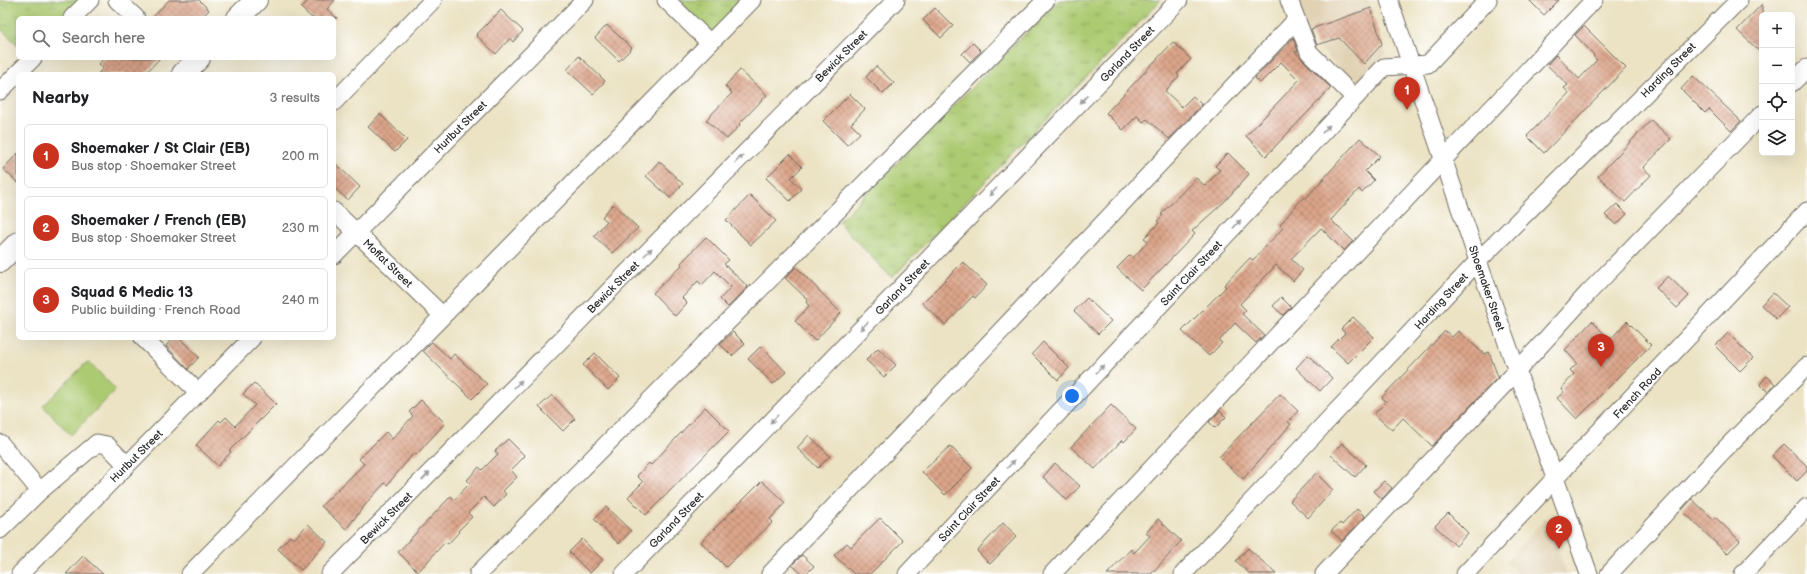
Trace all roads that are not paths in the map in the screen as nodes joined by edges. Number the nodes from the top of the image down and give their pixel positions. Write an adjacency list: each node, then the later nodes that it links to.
1 (90, 0): 16 (street)
2 (117, 0): 17 (street)
3 (256, 0): 18 (main road)
4 (433, 0): 29 (street)
5 (585, 0): 34 (street, Hurlbut Street)
6 (666, 0): 20 (street)
7 (752, 0): 20 (street)
8 (896, 0): 53 (street, Bewick Street, one-way to 8)
9 (1046, 0): 54 (street)
10 (1179, 0): 55 (street, Garland Street, one-way to 55)
11 (1289, 0): 19 (street)
12 (1389, 0): 22 (street, Shoemaker Street)
13 (1488, 0): 22 (street, Saint Clair Street)
14 (1594, 0): 31 (street)
15 (1739, 0): 38 (street, Harding Street)
16 (74, 16)
17 (134, 16)
18 (240, 16)
19 (1296, 20): 28 (street); 56 (street)
20 (710, 43): 39 (street)
21 (30, 60): 24 (street)
22 (1410, 65): 28 (street, Saint Clair Street); 31 (street, Shoemaker Street)
23 (1807, 68): 26 (street)
24 (18, 72)
25 (16, 74): 27 (street)
26 (1795, 80)
27 (0, 91)
28 (1355, 98): 57 (street, Saint Clair Street, one-way to 28)
29 (336, 100)
30 (1759, 117): 43 (street)
31 (1443, 160): 38 (street, Shoemaker Street); 58 (street)
32 (1807, 211): 47 (street, French Road)
33 (336, 213): 34 (street, Moffat Street)
34 (356, 232): 36 (street, Hurlbut Street); 39 (street, Moffat Street)
35 (16, 244): 37 (main road)
36 (336, 253)
37 (0, 261)
38 (1478, 261): 43 (street, Shoemaker Street); 59 (street, Harding Street)
39 (442, 315): 52 (street)
40 (145, 340): 44 (street)
41 (250, 340): 44 (street, Hurlbut Street)
42 (1807, 366): 63 (street)
43 (1517, 371): 47 (street, Shoemaker Street); 60 (street)
44 (199, 393): 46 (street, Hurlbut Street)
45 (0, 443): 48 (street)
46 (127, 465): 48 (street); 51 (street, Hurlbut Street)
47 (1555, 479): 61 (street, French Road); 62 (street, Shoemaker Street)
48 (40, 491): 50 (street)
49 (1807, 507): 64 (street)
50 (0, 530)
51 (20, 574)
52 (190, 574)
53 (330, 574)
54 (478, 574)
55 (624, 574)
56 (770, 574)
57 (907, 574)
58 (1052, 574)
59 (1183, 574)
60 (1324, 574)
61 (1465, 574)
62 (1589, 574)
63 (1609, 574)
64 (1743, 574)

